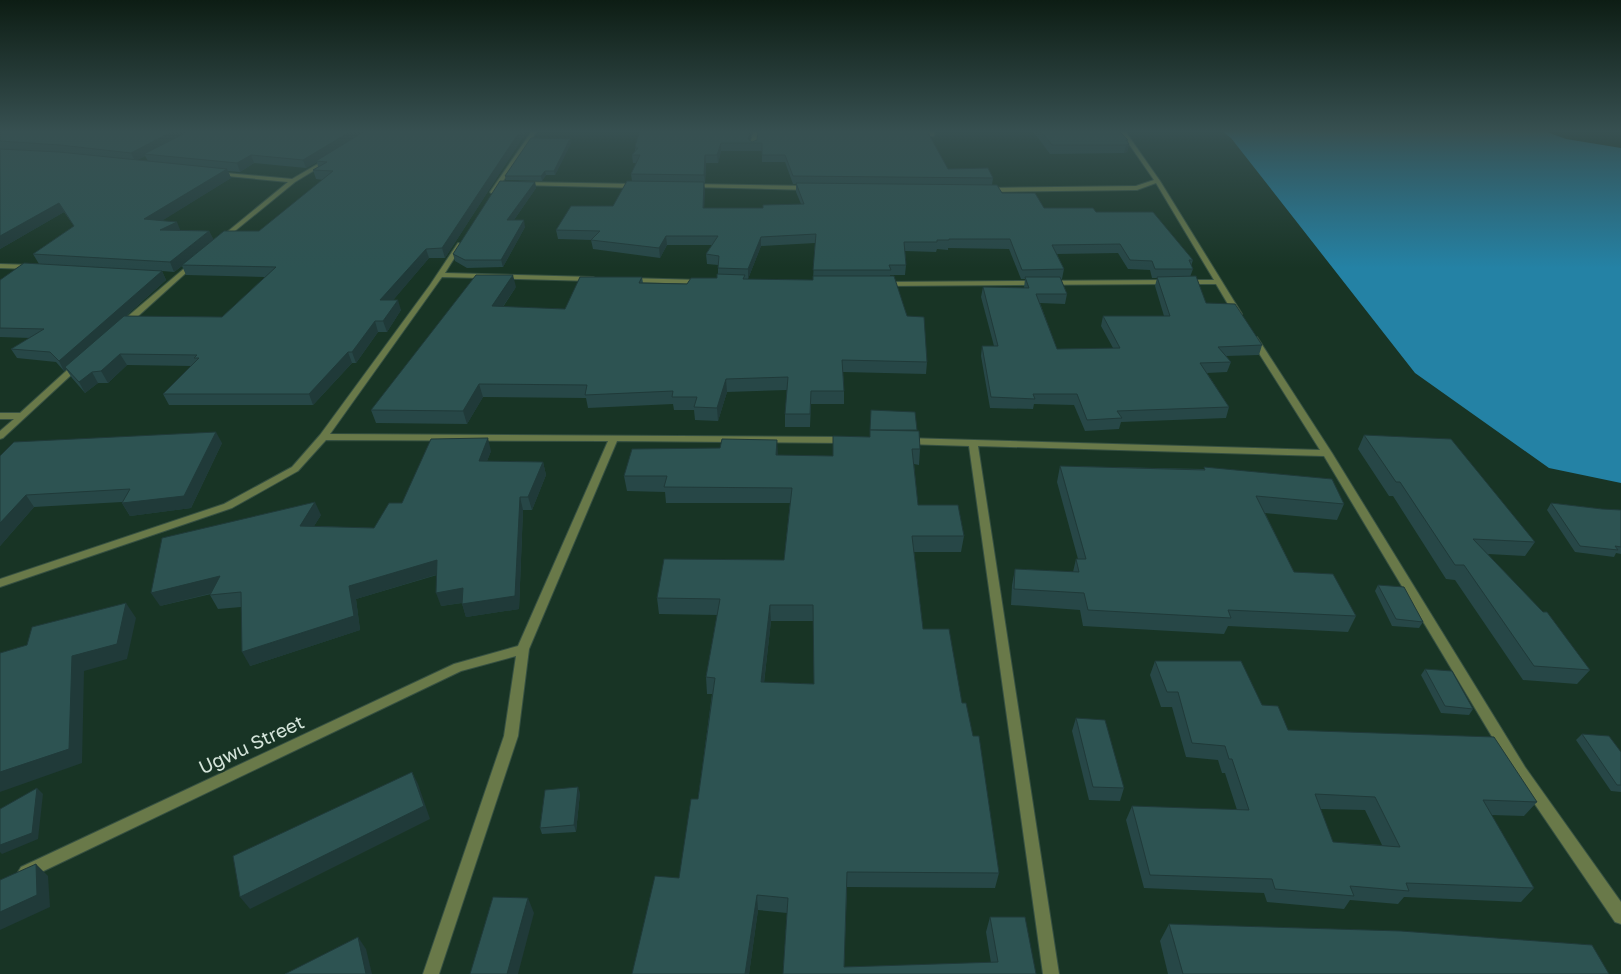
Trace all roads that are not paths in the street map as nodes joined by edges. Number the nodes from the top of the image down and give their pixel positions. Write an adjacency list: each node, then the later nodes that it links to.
1 (249, 176): 5 (street)
2 (301, 176): 5 (street)
3 (508, 176): 12 (street)
4 (1154, 176): 6 (street)
5 (294, 181): 14 (street)
6 (1157, 181): 11 (street); 24 (street)
7 (518, 184): 8 (street)
8 (647, 186)
9 (686, 186): 10 (street)
10 (815, 188)
11 (983, 190)
12 (488, 201)
13 (467, 234): 19 (street)
14 (214, 246)
15 (199, 258): 20 (street)
16 (0, 266): 17 (street)
17 (39, 268)
18 (168, 275): 20 (street)
19 (439, 275): 21 (street); 31 (street)
20 (177, 276): 26 (street)
21 (598, 279)
22 (618, 280): 23 (street)
23 (707, 282)
24 (1218, 282): 25 (street); 36 (street)
25 (875, 284)
26 (113, 333)
27 (85, 359): 29 (street)
28 (0, 416): 29 (street)
29 (21, 416): 30 (street)
30 (0, 436)
31 (323, 437): 32 (street); 37 (street)
32 (614, 438): 33 (street); 38 (street)
33 (859, 440)
34 (898, 441): 35 (street)
35 (973, 444): 36 (street); 42 (street)
36 (1327, 453): 40 (street)
37 (0, 583)
38 (522, 649): 39 (street, Ugwu Street); 41 (street)
39 (18, 876)
40 (1621, 916)
41 (431, 974)
42 (1050, 974)

